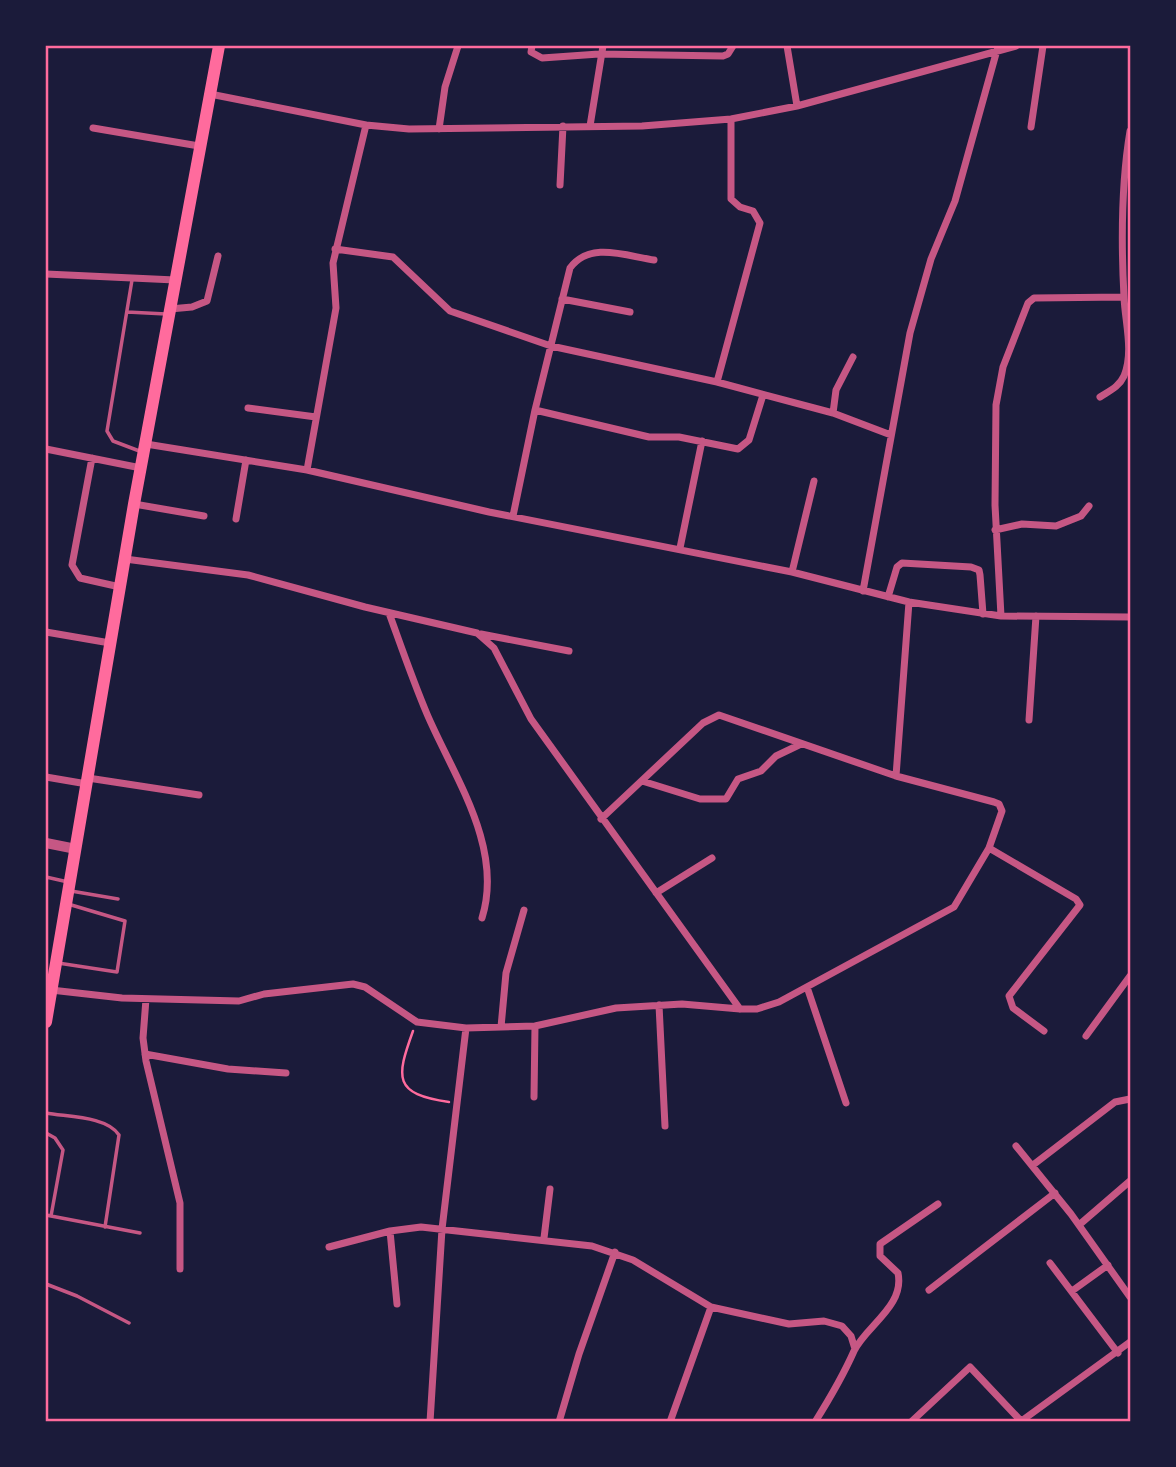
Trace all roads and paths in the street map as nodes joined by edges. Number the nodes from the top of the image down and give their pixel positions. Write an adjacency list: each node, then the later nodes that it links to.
1 (219, 46): 11 (highway)
2 (458, 46): 19 (street)
3 (532, 46): 10 (street)
4 (603, 46): 10 (street)
5 (733, 46): 10 (street)
6 (787, 46): 12 (street)
7 (1016, 46): 9 (street)
8 (1043, 46): 17 (street)
9 (998, 50): 12 (street); 43 (street)
10 (599, 54): 15 (street)
11 (210, 94): 14 (street); 21 (highway)
12 (797, 106): 13 (street)
13 (731, 119): 15 (street); 36 (street)
14 (366, 125): 19 (street); 23 (street)
15 (590, 126): 16 (street)
16 (562, 127): 19 (street); 22 (street)
17 (1031, 127)
18 (93, 128): 21 (street)
19 (439, 129)
20 (1130, 131): 29 (street)
21 (199, 146): 28 (highway)
22 (560, 185)
23 (335, 249): 34 (street); 42 (street)
24 (218, 256): 32 (street)
25 (654, 260): 30 (street)
26 (46, 274): 27 (street)
27 (132, 279): 28 (street); 31 (lane)
28 (175, 280): 32 (highway)
29 (1124, 297): 38 (street); 57 (street)
30 (562, 299): 33 (street); 34 (street)
31 (127, 312): 32 (lane); 45 (lane)
32 (169, 312): 45 (highway)
33 (631, 312)
34 (551, 346): 36 (street); 40 (street)
35 (853, 357): 41 (street)
36 (717, 382): 37 (street)
37 (763, 395): 41 (street); 44 (street)
38 (1100, 397)
39 (248, 408): 42 (street)
40 (535, 410): 44 (street); 55 (street)
41 (833, 413): 43 (street)
42 (316, 417): 50 (street)
43 (891, 435): 62 (street)
44 (702, 442): 58 (street)
45 (145, 448): 48 (street); 49 (highway)
46 (46, 449): 47 (street)
47 (92, 458): 49 (street); 61 (street)
48 (246, 460): 50 (street); 56 (street)
49 (141, 468): 52 (highway)
50 (307, 470): 55 (street)
51 (814, 481): 60 (street)
52 (134, 504): 54 (street); 59 (highway)
53 (1089, 506): 57 (street)
54 (204, 516)
55 (513, 516): 58 (street)
56 (236, 519)
57 (995, 530): 67 (street)
58 (680, 548): 60 (street)
59 (125, 559): 61 (highway); 65 (street)
60 (792, 572): 62 (street)
61 (120, 587): 72 (highway)
62 (863, 591): 63 (street)
63 (888, 597): 64 (street); 66 (street)
64 (909, 603): 66 (street); 76 (street)
65 (389, 613): 71 (street); 91 (street)
66 (983, 614): 67 (street)
67 (1001, 616): 68 (street)
68 (1036, 616): 69 (street); 74 (street)
69 (1130, 617)
70 (46, 632): 72 (street)
71 (477, 633): 73 (street); 81 (street)
72 (110, 643): 78 (highway)
73 (569, 651)
74 (1029, 720)
75 (799, 745): 76 (street); 79 (street); 79 (street)
76 (896, 776): 83 (street)
77 (46, 777): 78 (street)
78 (88, 781): 80 (street); 84 (highway)
79 (642, 781): 81 (street)
80 (199, 795)
81 (601, 819): 88 (street)
82 (46, 843): 84 (street)
83 (989, 848): 94 (street); 104 (street)
84 (76, 849): 87 (highway)
85 (712, 858): 88 (street)
86 (46, 877): 87 (lane)
87 (69, 892): 89 (lane); 92 (highway); 92 (lane)
88 (656, 893): 98 (street)
89 (118, 900)
90 (524, 910): 102 (street)
91 (482, 918)
92 (53, 955): 95 (highway)
93 (1130, 976): 105 (street)
94 (807, 988): 98 (street); 110 (street)
95 (51, 990): 96 (street); 99 (highway)
96 (146, 999): 100 (street); 106 (street)
97 (659, 1005): 98 (street); 101 (street); 113 (street)
98 (740, 1009)
99 (46, 1022)
100 (417, 1022): 103 (street); 111 (path)
101 (535, 1026): 102 (street); 108 (street)
102 (501, 1027): 103 (street)
103 (466, 1028): 111 (street)
104 (1044, 1031)
105 (1086, 1036)
106 (145, 1054): 107 (street); 132 (street)
107 (286, 1073)
108 (534, 1097)
109 (1130, 1099): 116 (street)
110 (846, 1102)
111 (455, 1103): 124 (street)
112 (46, 1113): 123 (lane)
113 (665, 1126)
114 (46, 1133): 121 (lane)
115 (1016, 1146): 116 (street)
116 (1032, 1165): 119 (street)
117 (1130, 1181): 122 (street)
118 (550, 1189): 127 (street)
119 (1055, 1194): 122 (street); 134 (street)
120 (938, 1203): 141 (street)
121 (48, 1216): 123 (lane)
122 (1079, 1225): 131 (street)
123 (105, 1227): 126 (lane)
124 (442, 1228): 125 (street); 127 (street); 144 (street)
125 (390, 1231): 128 (street); 137 (street)
126 (140, 1233)
127 (544, 1238): 129 (street)
128 (329, 1247)
129 (615, 1252): 138 (street); 145 (street)
130 (1050, 1263): 135 (street)
131 (1108, 1265): 135 (street); 136 (street)
132 (180, 1269)
133 (46, 1284): 139 (lane)
134 (929, 1290)
135 (1072, 1292): 142 (street)
136 (1130, 1297)
137 (397, 1304)
138 (711, 1307): 141 (street); 146 (street)
139 (129, 1323)
140 (1130, 1342): 142 (street)
141 (855, 1349): 147 (street)
142 (1118, 1353): 143 (street)
143 (1021, 1421): 148 (street)
144 (430, 1422)
145 (559, 1422)
146 (670, 1422)
147 (815, 1422)
148 (911, 1422)

